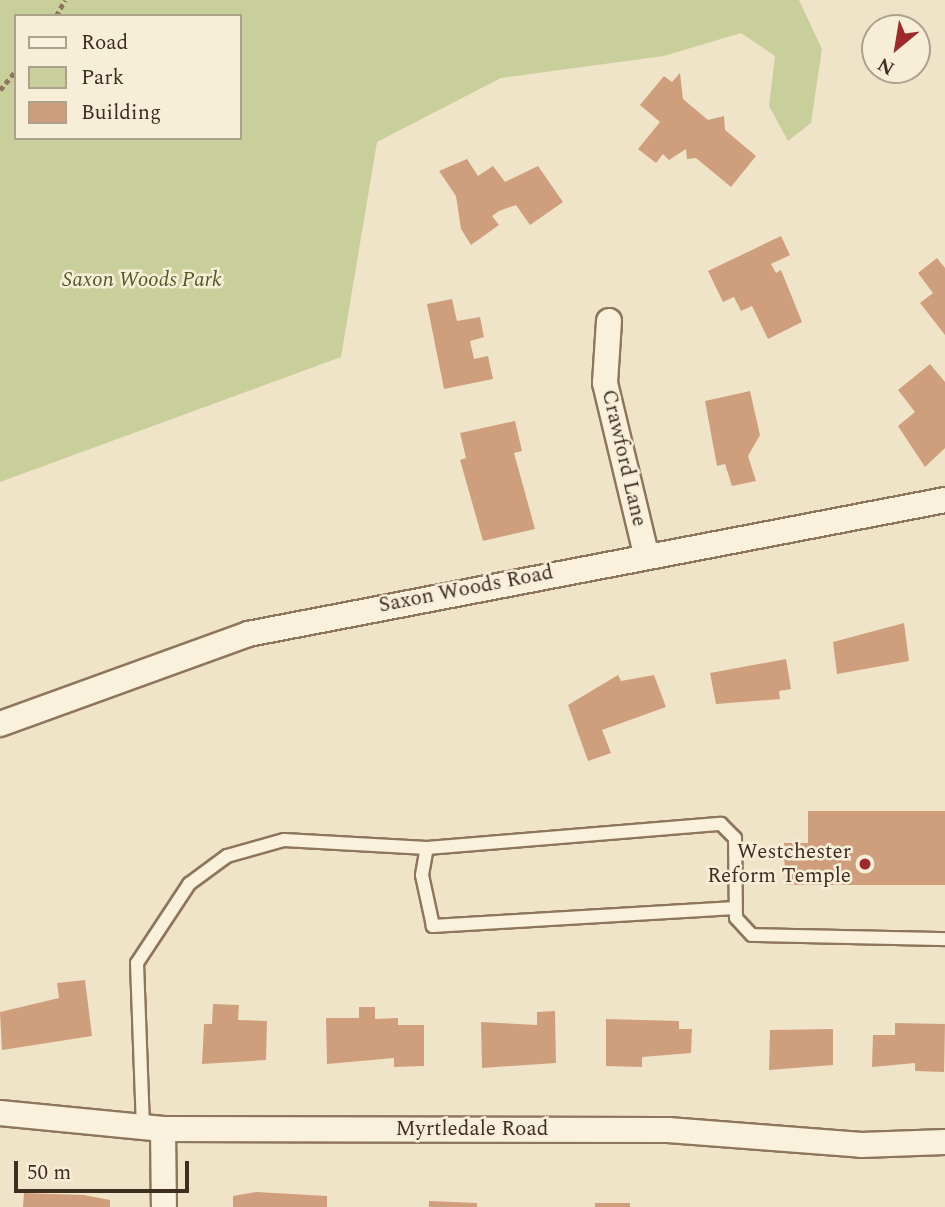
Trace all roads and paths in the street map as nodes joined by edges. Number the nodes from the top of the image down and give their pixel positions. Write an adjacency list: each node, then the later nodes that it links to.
1 (14, 72): 2 (path)
2 (0, 90)
3 (609, 321): 5 (street, Crawford Lane)
4 (945, 500): 5 (street, Saxon Woods Road)
5 (646, 554): 6 (street, Saxon Woods Road)
6 (0, 724)
7 (427, 848): 8 (lane); 8 (lane); 11 (lane)
8 (735, 908): 9 (lane)
9 (945, 939)
10 (0, 1113): 11 (street, Myrtledale Road)
11 (153, 1128): 12 (street, Myrtledale Road); 13 (street)
12 (945, 1142)
13 (164, 1207)

